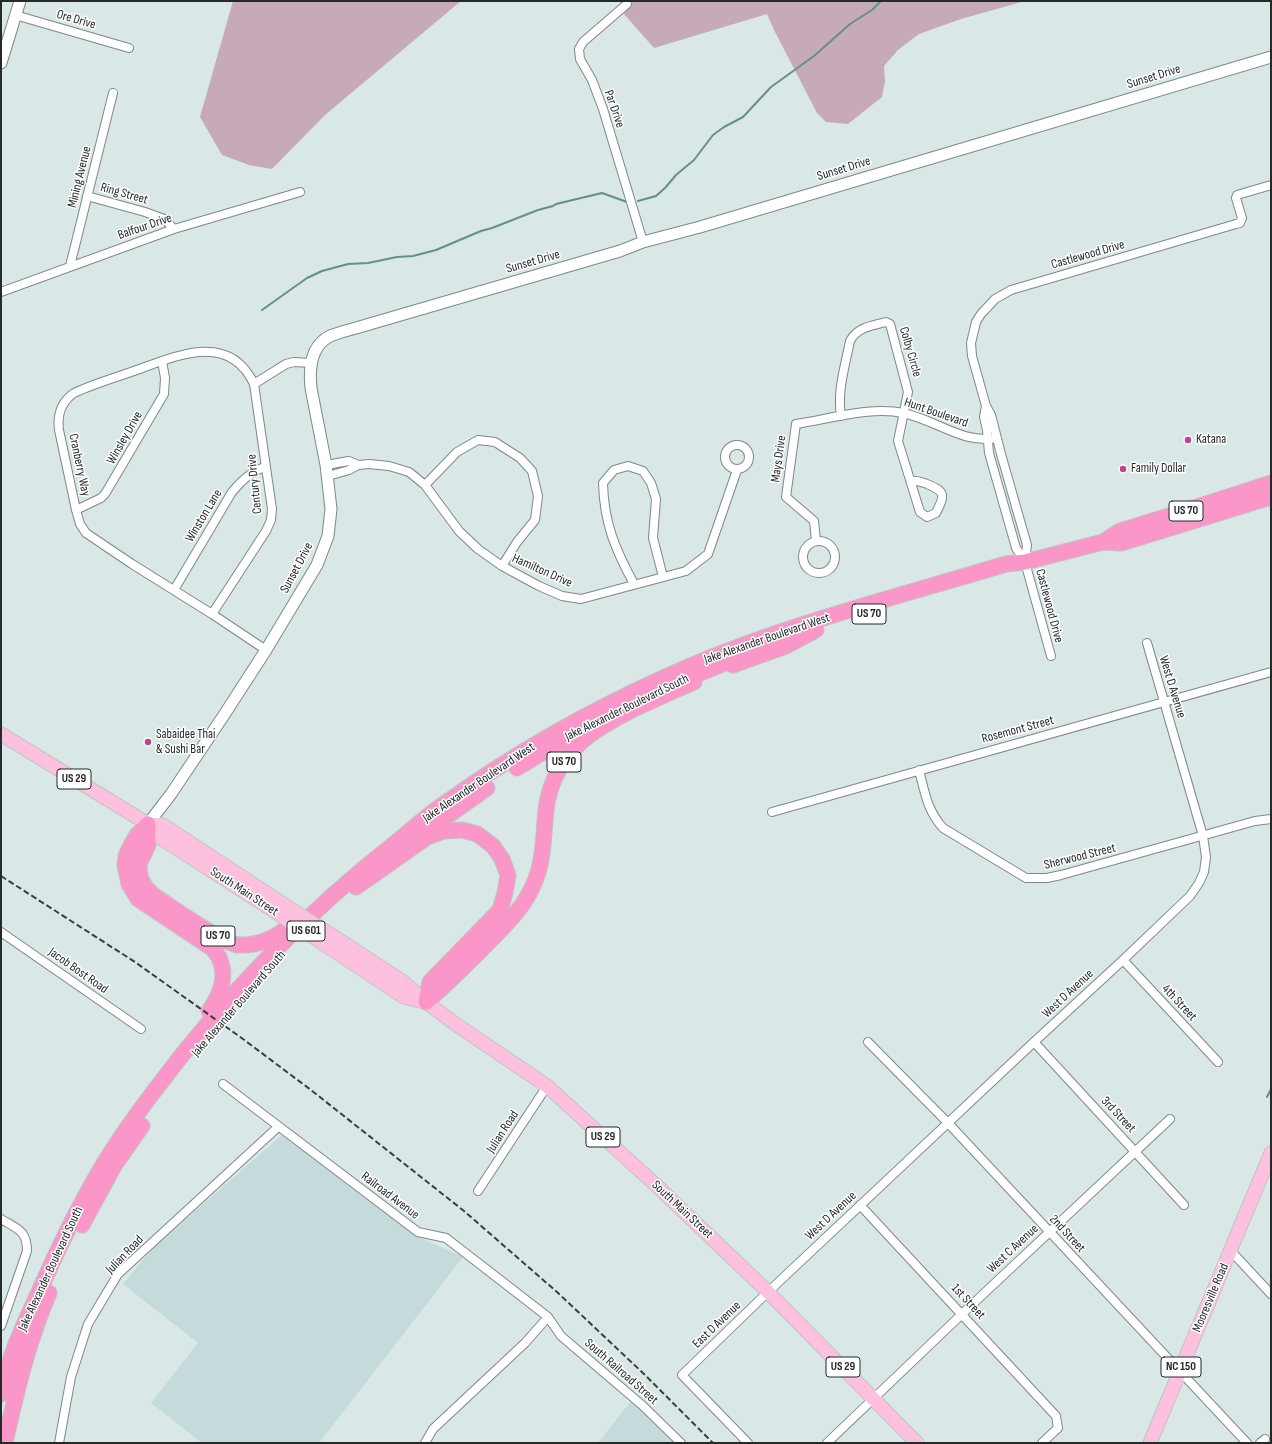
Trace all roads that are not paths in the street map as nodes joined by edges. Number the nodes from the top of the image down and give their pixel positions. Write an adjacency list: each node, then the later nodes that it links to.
1 (20, 1): 3 (street)
2 (627, 4): 12 (street, Par Drive)
3 (15, 15): 4 (street, Ore Drive); 6 (street)
4 (129, 48)
5 (1271, 57): 12 (street, Sunset Drive)
6 (1, 63)
7 (113, 93): 10 (street, Mining Avenue)
8 (1271, 185): 18 (street, Castlewood Drive)
9 (300, 192): 11 (street, Balfour Drive)
10 (87, 196): 11 (street, Ring Street); 13 (street, Mining Avenue)
11 (174, 230): 13 (street, Balfour Drive)
12 (643, 242): 16 (street, Sunset Drive)
13 (70, 266): 14 (street, Balfour Drive)
14 (1, 292)
15 (162, 361): 17 (street, Cranberry Way); 31 (street, Winsley Drive); 31 (street, Cranberry Way)
16 (311, 363): 17 (street); 25 (street, Sunset Drive)
17 (254, 384): 24 (street, Century Drive)
18 (986, 406): 22 (street, Castlewood Drive); 23 (street, Castlewood Drive)
19 (904, 413): 20 (street, Hunt Boulevard); 20 (street, Colby Circle); 23 (street, Hunt Boulevard); 27 (street, Colby Circle)
20 (841, 416): 21 (street, Hunt Boulevard)
21 (796, 424): 32 (street, Mays Drive)
22 (998, 438): 23 (street, Hunt Boulevard); 34 (street, Castlewood Drive)
23 (988, 439): 34 (street, Castlewood Drive)
24 (266, 466): 38 (street, Winston Lane); 39 (street, Century Drive)
25 (327, 470): 29 (street, Hamilton Drive); 42 (street, Sunset Drive)
26 (737, 470): 36 (street, Hamilton Drive)
27 (911, 482): 27 (street, Colby Circle)
28 (1271, 483): 33 (highway, Jake Alexander Boulevard West / US 70)
29 (425, 485): 35 (street, Hamilton Drive); 35 (street)
30 (1271, 497): 33 (highway, Jake Alexander Boulevard West / US 70)
31 (76, 510): 38 (street, Cranberry Way)
32 (816, 540): 32 (street)
33 (1103, 542): 34 (highway, Jake Alexander Boulevard West / US 70)
34 (1025, 562): 40 (highway, Jake Alexander Boulevard West / US 70); 43 (street, Castlewood Drive); 52 (highway, Jake Alexander Boulevard West / US 70)
35 (502, 566): 37 (street, Hamilton Drive)
36 (663, 577): 37 (street, Hamilton Drive); 37 (street)
37 (634, 584)
38 (174, 590): 39 (street, Cranberry Way)
39 (212, 614): 42 (street, Cranberry Way)
40 (816, 630): 52 (highway, Jake Alexander Boulevard South / US 601); 55 (highway, US 70)
41 (1147, 643): 45 (street, West D Avenue)
42 (266, 650): 50 (street, Sunset Drive)
43 (1051, 656)
44 (1271, 672): 45 (street, Rosemont Street)
45 (1165, 702): 47 (street, Rosemont Street); 51 (street, West D Avenue)
46 (1, 734): 50 (main road, South Main Street / US 29)
47 (919, 770): 48 (street, Rosemont Street); 51 (street, Sherwood Street)
48 (772, 812)
49 (1271, 819): 51 (street, Sherwood Street)
50 (148, 824): 52 (highway, US 70); 55 (main road, South Main Street / US 29, bridge); 62 (highway)
51 (1203, 836): 54 (street, West D Avenue)
52 (353, 883): 55 (highway); 62 (highway, Jake Alexander Boulevard South / US 601); 82 (highway, Jake Alexander Boulevard South / US 601)
53 (1, 932): 56 (street, Jacob Bost Road)
54 (1123, 960): 58 (street, West D Avenue); 59 (street, 4th Street)
55 (426, 1002): 61 (main road, South Main Street / US 29)
56 (142, 1029)
57 (868, 1042): 64 (street, 2nd Street)
58 (1034, 1042): 64 (street, West D Avenue); 66 (street, 3rd Street)
59 (1218, 1062)
60 (223, 1084): 65 (street, Railroad Avenue)
61 (547, 1086): 68 (street, Julian Road); 74 (main road, South Main Street / US 29)
62 (143, 1106): 80 (highway, Jake Alexander Boulevard South / US 601)
63 (1170, 1119): 66 (street, West C Avenue)
64 (948, 1123): 69 (street, West D Avenue); 72 (street, 2nd Street)
65 (278, 1127): 77 (street, Railroad Avenue); 83 (street, Julian Road)
66 (1135, 1151): 70 (street, 3rd Street); 72 (street, West C Avenue)
67 (1271, 1153): 73 (main road, Mooresville Road / NC 150)
68 (478, 1191)
69 (860, 1205): 74 (street, West D Avenue); 76 (street, 1st Street)
70 (1184, 1205)
71 (1, 1220): 78 (street)
72 (1049, 1232): 76 (street, West C Avenue); 79 (street, 2nd Street)
73 (1230, 1250): 75 (street); 79 (main road, Mooresville Road / NC 150)
74 (768, 1292): 81 (main road, South Main Street / US 29); 86 (street, East D Avenue)
75 (1271, 1294)
76 (962, 1314): 81 (street, West C Avenue); 89 (street, 1st Street)
77 (548, 1317): 84 (street); 85 (street, South Railroad Street)
78 (1, 1326)
79 (1180, 1371): 90 (main road, Mooresville Road / NC 150); 91 (street, 2nd Street)
80 (1, 1394)
81 (874, 1398): 87 (street, West C Avenue); 88 (main road, South Main Street / US 29)
82 (4, 1443)
83 (58, 1443)
84 (425, 1443)
85 (681, 1443)
86 (748, 1443)
87 (827, 1443)
88 (917, 1443)
89 (1042, 1443)
90 (1150, 1443)
91 (1247, 1443)

